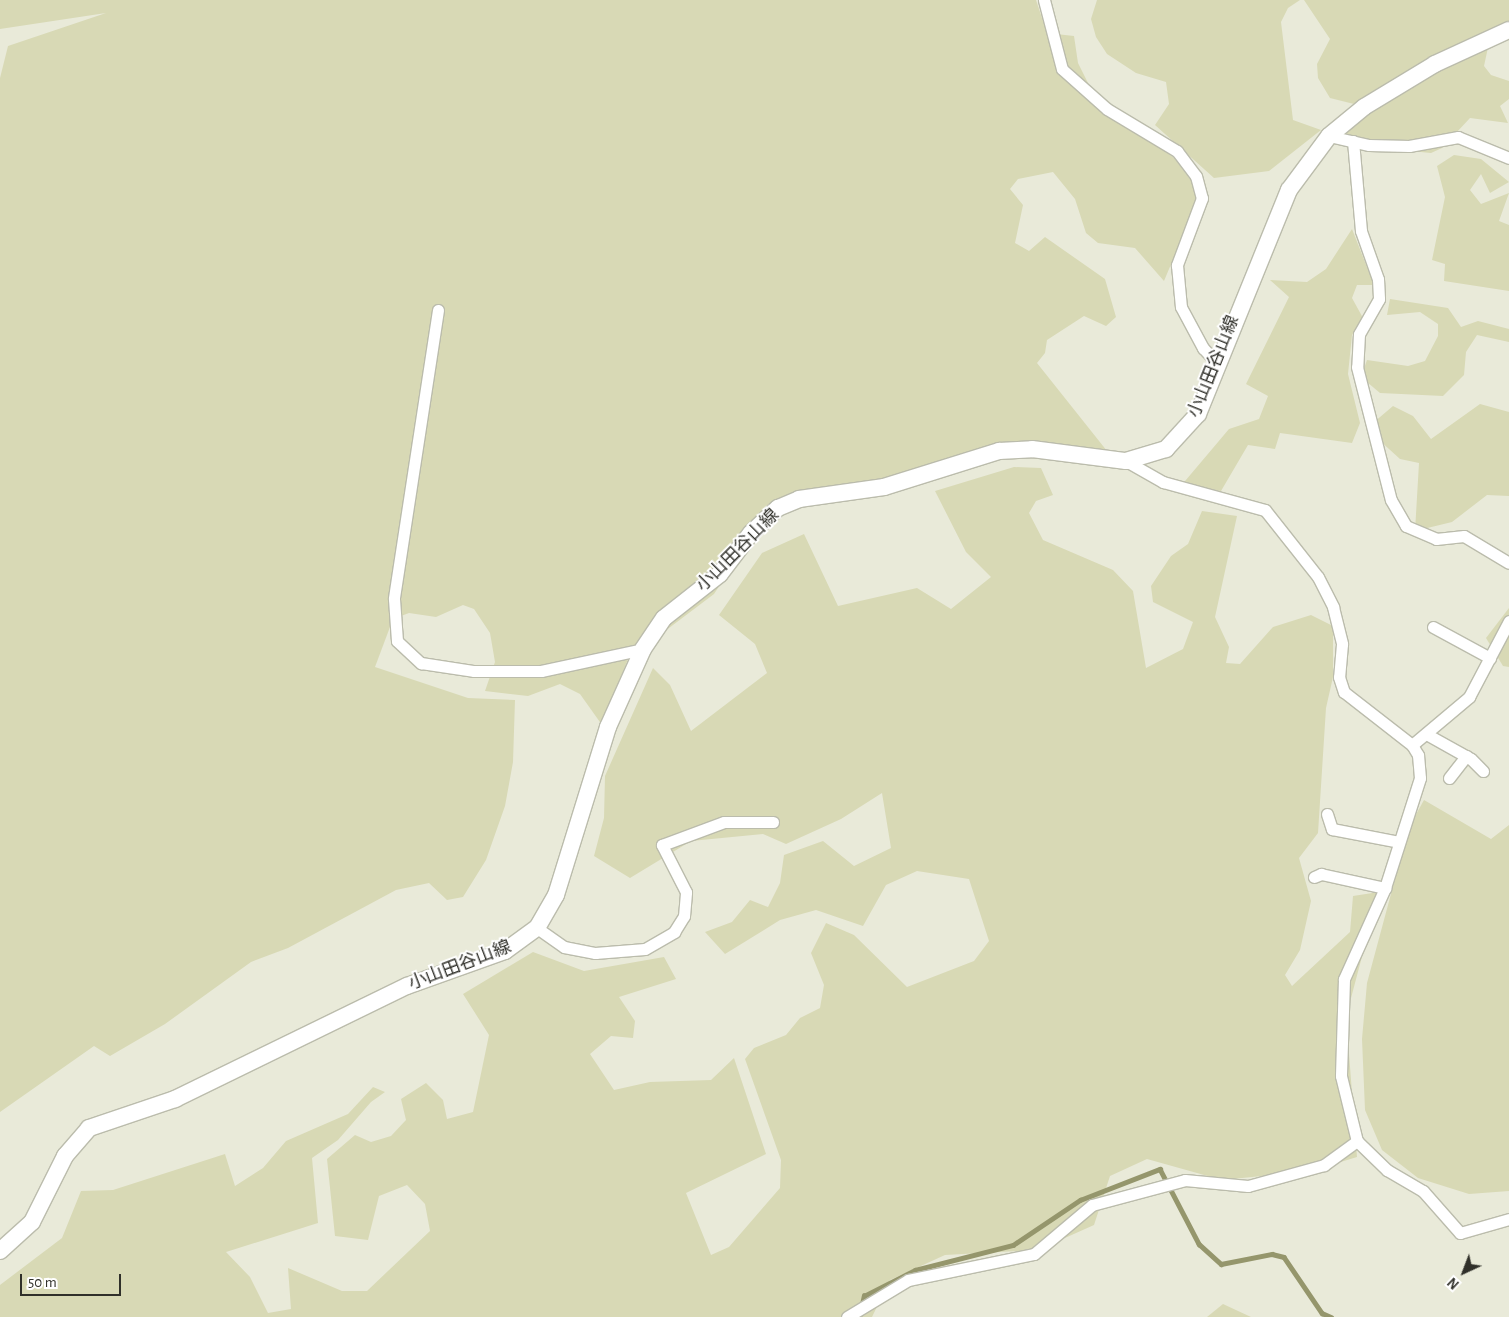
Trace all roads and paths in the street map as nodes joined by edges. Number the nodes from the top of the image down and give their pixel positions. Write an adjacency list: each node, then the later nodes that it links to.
1 (1044, 0): 7 (street)
2 (1509, 30): 3 (main road, 小山田谷山線)
3 (1328, 136): 4 (street); 7 (main road, 小山田谷山線)
4 (1353, 142): 5 (street); 9 (street)
5 (1509, 158)
6 (438, 310): 12 (street)
7 (1217, 363): 8 (main road, 小山田谷山線)
8 (1126, 461): 12 (main road, 小山田谷山線); 15 (street)
9 (1509, 563)
10 (1509, 621): 13 (street)
11 (1433, 627): 13 (street)
12 (642, 649): 24 (main road, 小山田谷山線)
13 (1490, 658): 14 (street)
14 (1428, 735): 15 (street); 16 (street)
15 (1412, 745): 21 (street)
16 (1466, 756): 17 (street); 18 (street)
17 (1483, 771)
18 (1449, 778)
19 (1327, 814): 21 (street)
20 (774, 822): 24 (street)
21 (1399, 842): 23 (street)
22 (1314, 877): 23 (street)
23 (1385, 888): 25 (street)
24 (537, 928): 27 (main road, 小山田谷山線)
25 (1357, 1141): 26 (street); 28 (street)
26 (1509, 1219)
27 (0, 1251)
28 (848, 1317)

